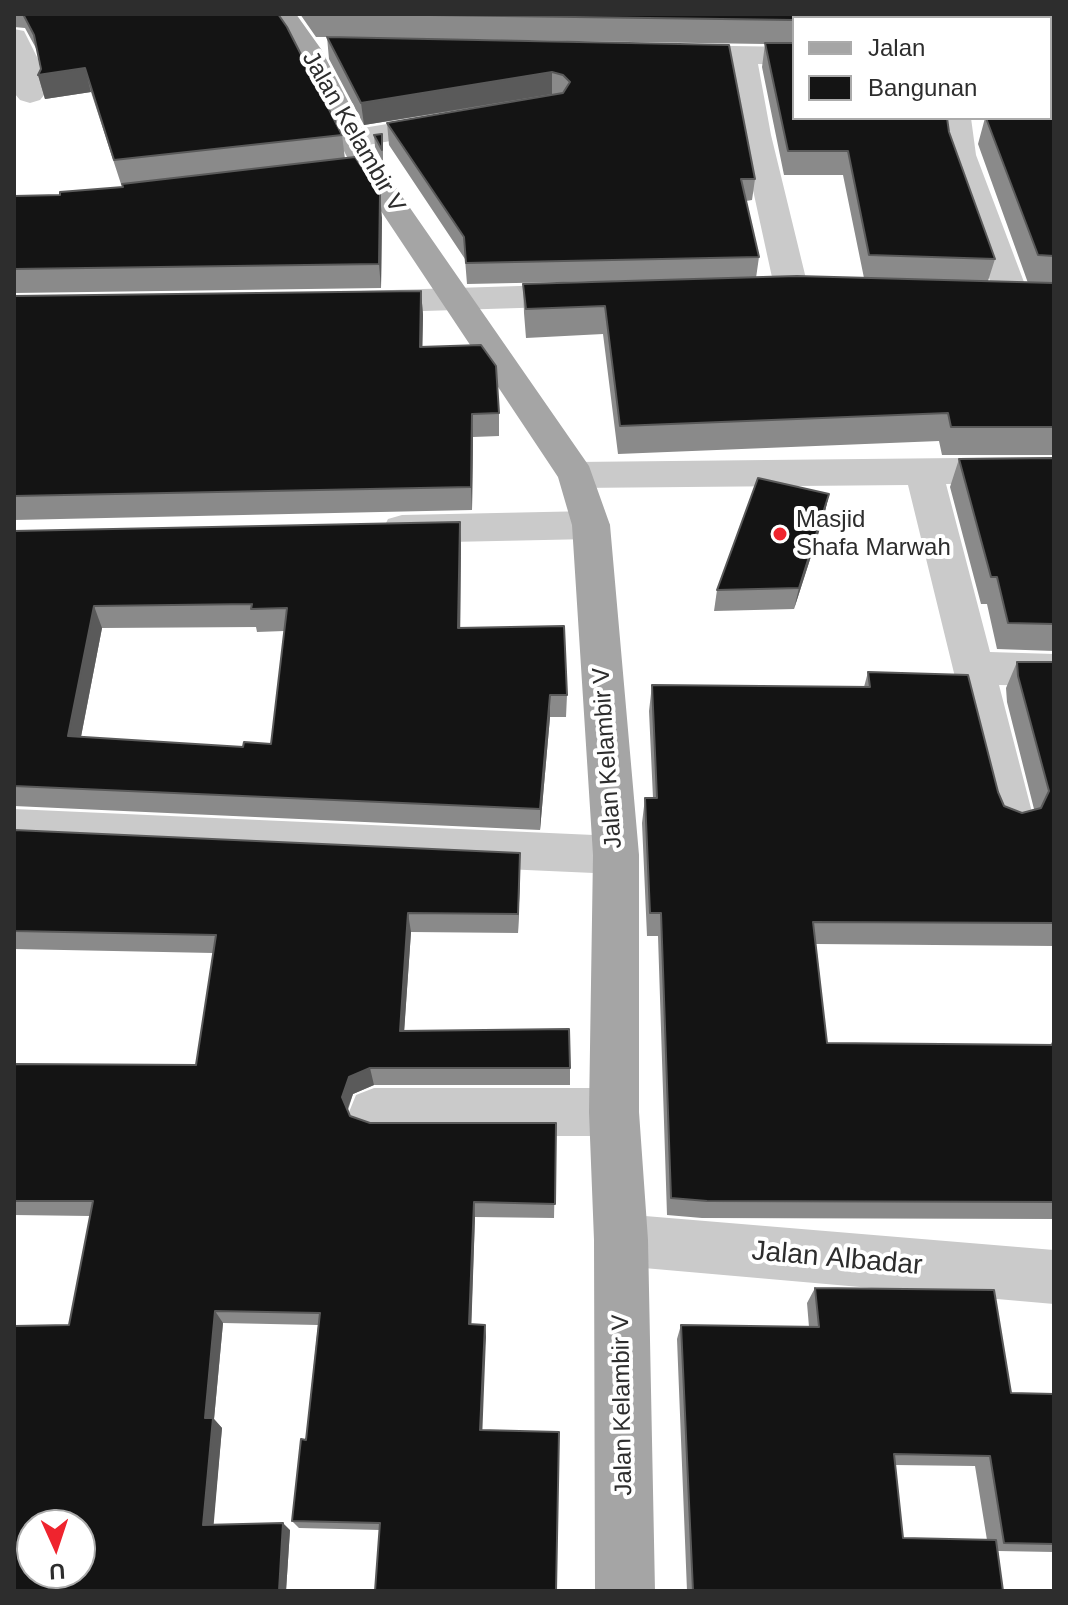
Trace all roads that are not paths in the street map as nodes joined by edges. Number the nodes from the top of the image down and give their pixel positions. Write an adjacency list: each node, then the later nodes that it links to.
1 (282, 14): 9 (main road, Jalan Kelambir V)
2 (14, 37): 6 (street)
3 (652, 53): 4 (street)
4 (742, 55): 5 (street); 10 (street)
5 (792, 56)
6 (30, 94)
7 (475, 118): 9 (street)
8 (956, 120): 12 (street)
9 (352, 160): 13 (main road, Jalan Kelambir V)
10 (793, 292)
11 (609, 295): 13 (street)
12 (1012, 298)
13 (457, 301): 14 (street); 17 (main road, Jalan Kelambir V)
14 (330, 303)
15 (1054, 470): 16 (street)
16 (924, 472): 17 (street); 20 (street)
17 (576, 475): 18 (main road, Jalan Kelambir V)
18 (591, 525): 19 (street); 24 (main road, Jalan Kelambir V)
19 (373, 530)
20 (973, 668): 21 (street); 22 (street)
21 (1054, 670)
22 (1011, 816)
23 (14, 828): 24 (street)
24 (616, 855): 26 (main road, Jalan Kelambir V)
25 (374, 1112): 26 (street)
26 (614, 1112): 27 (main road, Jalan Kelambir V)
27 (621, 1240): 28 (street, Jalan Albadar); 29 (main road, Jalan Kelambir V)
28 (1054, 1277)
29 (625, 1591)

